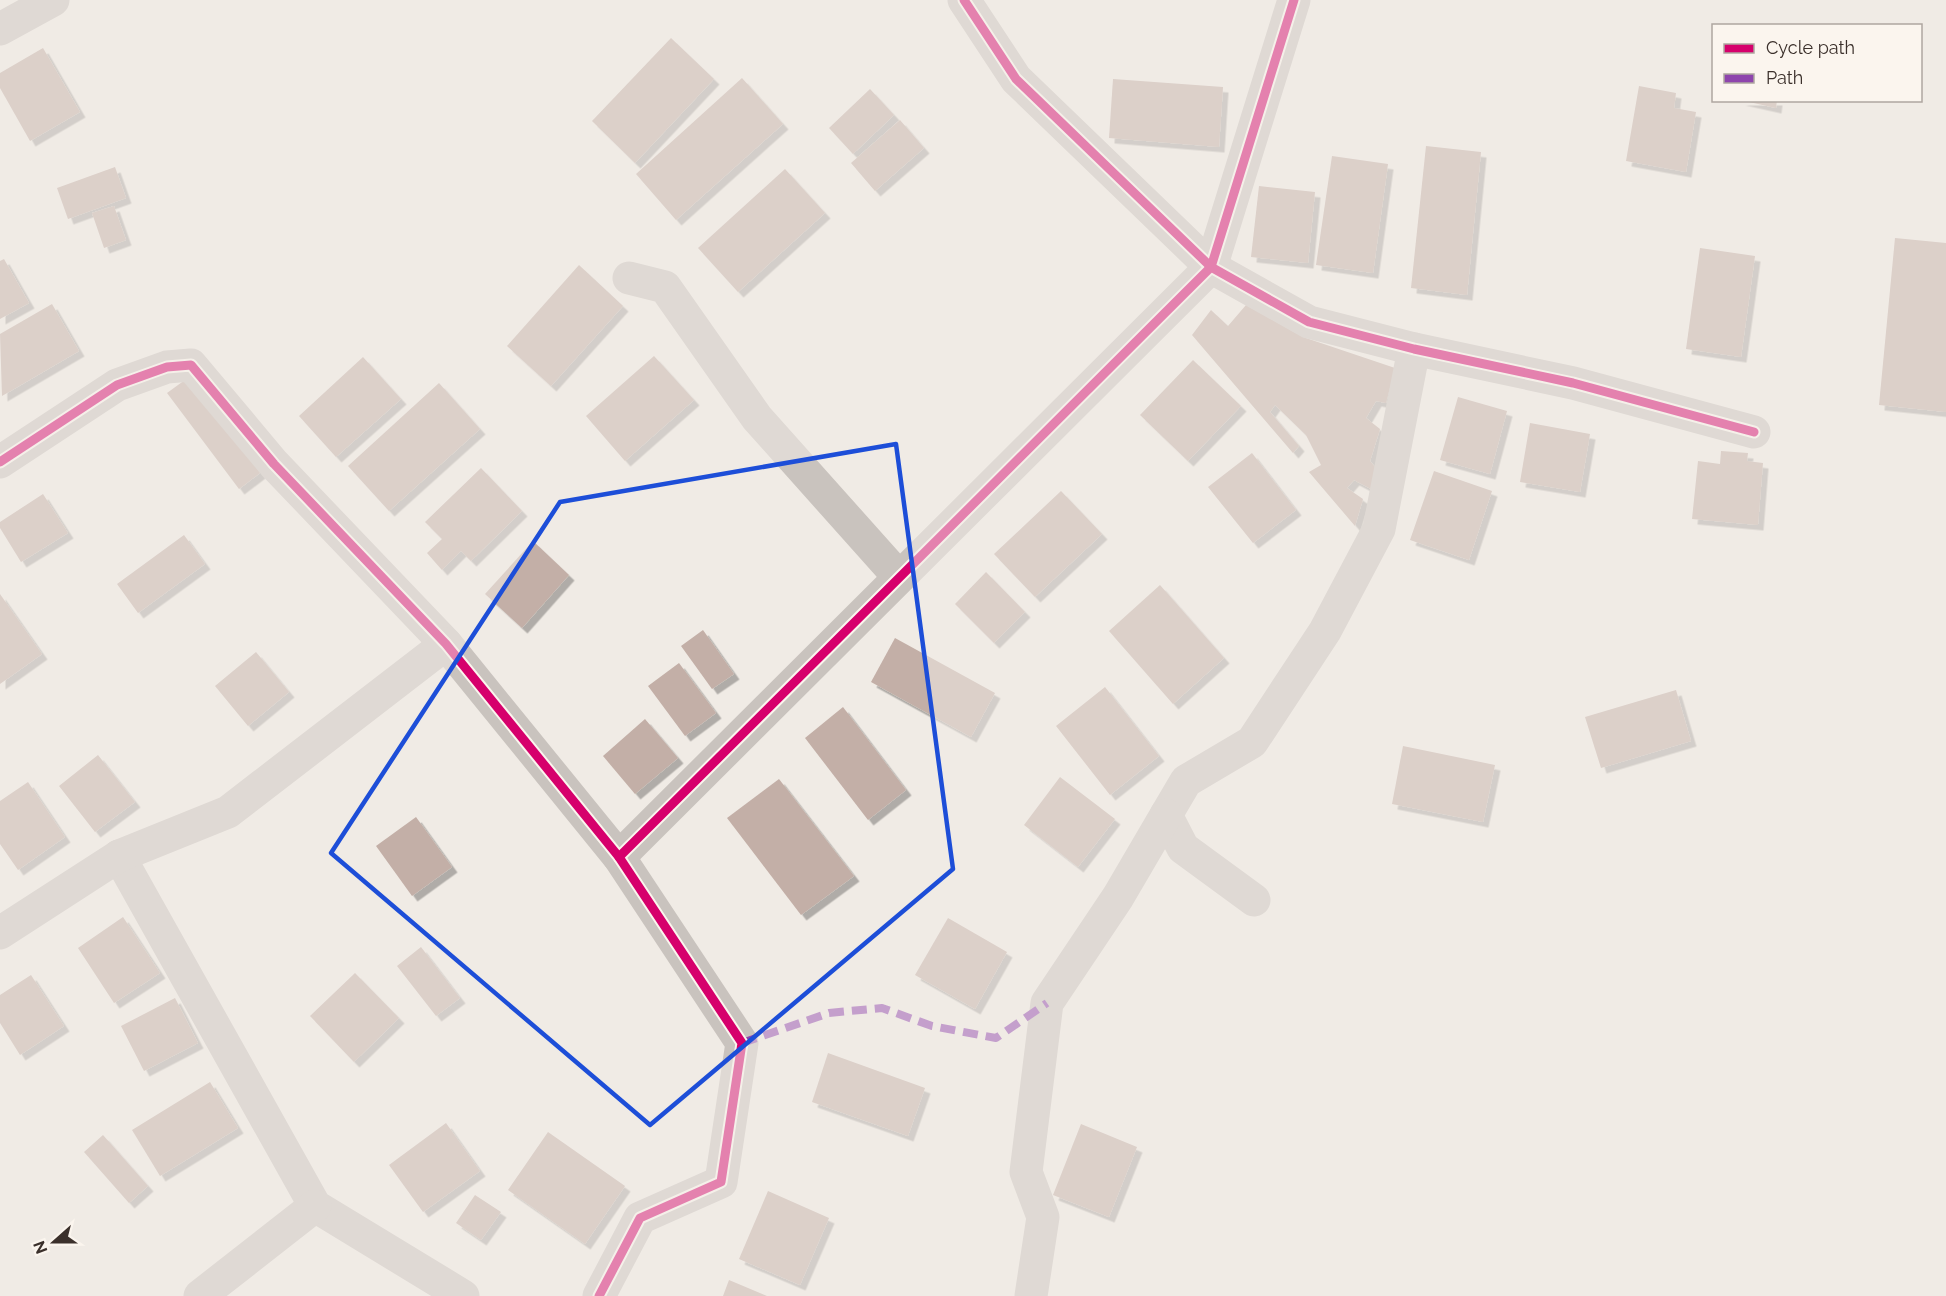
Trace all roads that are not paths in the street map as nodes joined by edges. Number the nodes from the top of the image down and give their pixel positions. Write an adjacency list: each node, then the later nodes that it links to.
1 (53, 0): 4 (street)
2 (964, 0): 5 (street)
3 (1294, 0): 5 (street)
4 (0, 29)
5 (1211, 267): 7 (street); 10 (street)
6 (629, 278): 10 (street)
7 (1414, 349): 8 (street); 12 (street)
8 (1754, 432)
9 (1, 460): 11 (street)
10 (899, 577): 14 (street)
11 (446, 644): 13 (street); 14 (street)
12 (1166, 815): 15 (street); 21 (street)
13 (119, 856): 16 (street); 17 (street)
14 (619, 856): 20 (street)
15 (1254, 900)
16 (0, 933)
17 (315, 1206): 18 (street); 19 (street)
18 (200, 1296)
19 (463, 1296)
20 (599, 1296)
21 (1031, 1296)

